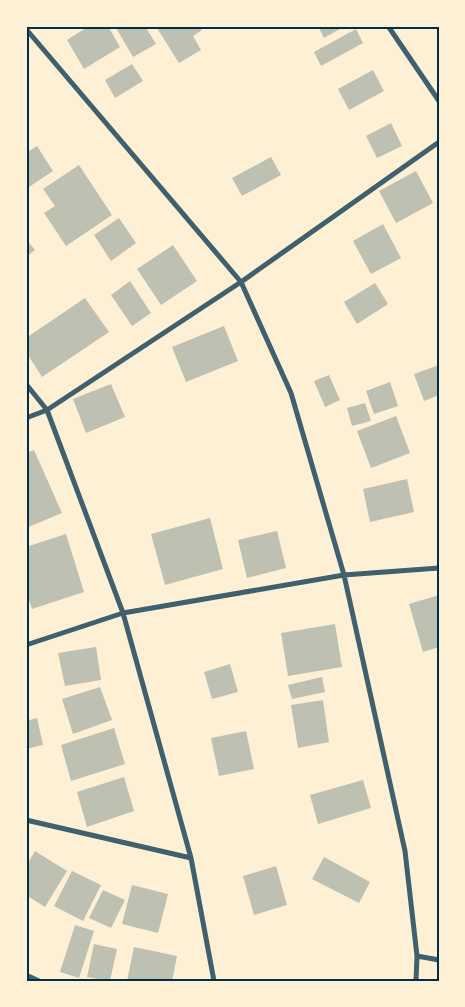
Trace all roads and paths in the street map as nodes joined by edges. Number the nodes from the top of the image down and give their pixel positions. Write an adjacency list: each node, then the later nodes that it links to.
1 (388, 26): 3 (street)
2 (26, 29): 5 (street)
3 (439, 101)
4 (439, 142): 5 (street)
5 (241, 282): 7 (street); 10 (street)
6 (26, 384): 7 (street)
7 (47, 410): 8 (street); 11 (street)
8 (26, 418)
9 (439, 568): 10 (street)
10 (344, 575): 11 (street); 15 (street)
11 (123, 613): 12 (street); 14 (street)
12 (26, 645)
13 (26, 820): 14 (street)
14 (190, 858): 19 (street)
15 (417, 956): 16 (street); 20 (street)
16 (439, 960)
17 (26, 975): 18 (street)
18 (39, 981)
19 (214, 981)
20 (416, 981)

